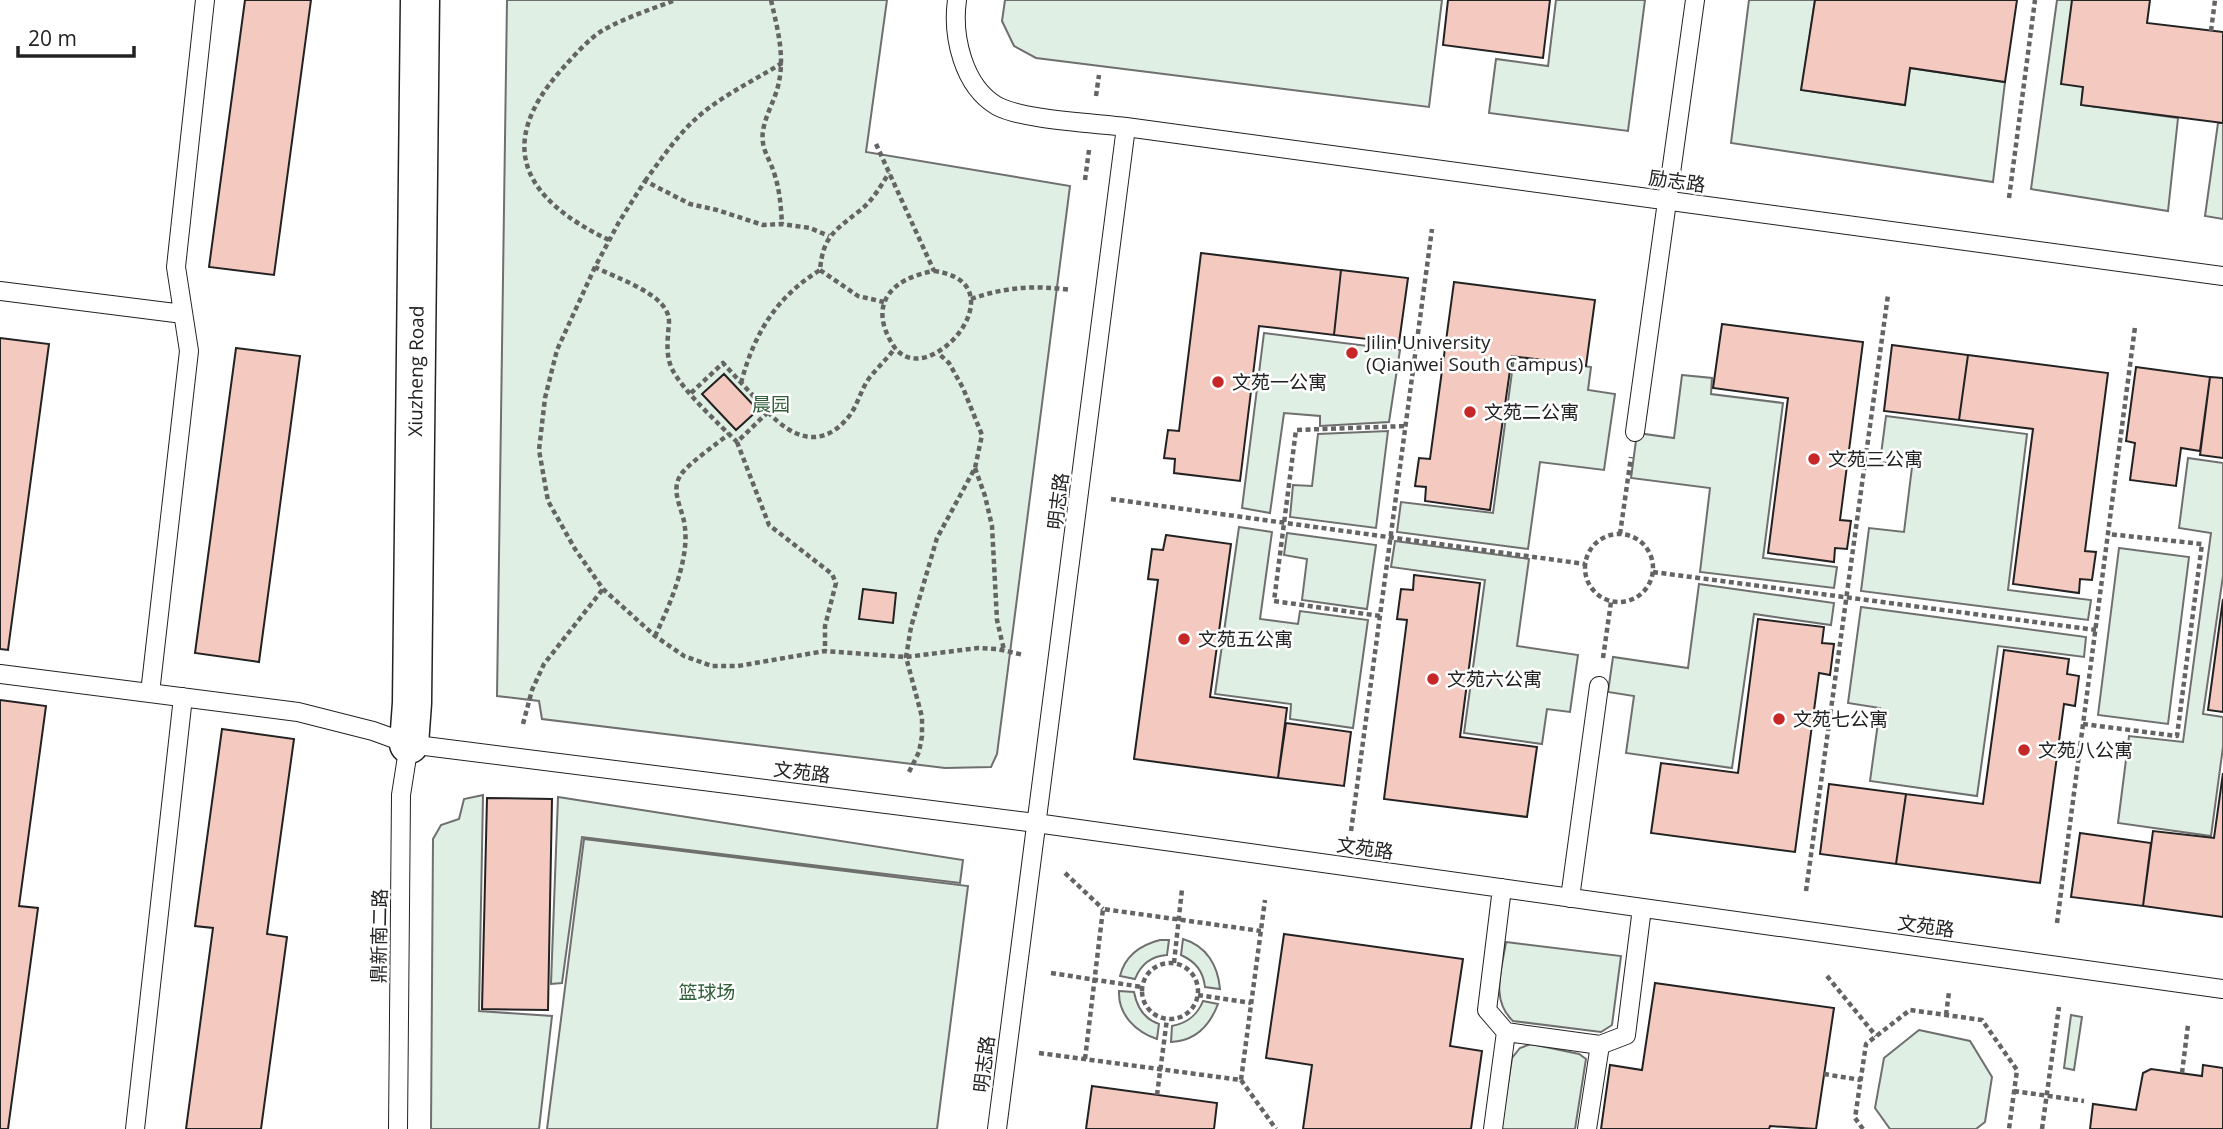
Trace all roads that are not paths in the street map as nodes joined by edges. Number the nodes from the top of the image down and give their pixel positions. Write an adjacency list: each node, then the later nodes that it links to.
1 (205, 0): 9 (lane)
2 (420, 0): 15 (street, Xiuzheng Road)
3 (957, 0): 5 (lane)
4 (1695, 0): 6 (lane)
5 (1126, 127): 6 (lane, 励志路); 16 (lane, 明志路)
6 (1667, 201): 7 (lane, 励志路); 10 (lane)
7 (2223, 275)
8 (0, 291): 9 (lane)
9 (183, 314): 13 (lane)
10 (1635, 432)
11 (0, 674): 13 (lane, 文苑路)
12 (1599, 687): 18 (lane)
13 (150, 693): 14 (lane, 文苑路)
14 (183, 697): 15 (lane, 文苑路); 23 (lane)
15 (408, 744): 16 (lane, 文苑路); 24 (lane, 鼎新南二路)
16 (1036, 823): 17 (lane, 文苑路); 25 (lane, 明志路)
17 (1502, 888): 18 (lane, 文苑路); 21 (lane)
18 (1570, 898): 19 (lane, 文苑路)
19 (1642, 908): 20 (lane, 文苑路); 22 (lane)
20 (2223, 989)
21 (1506, 1032): 22 (lane); 26 (lane)
22 (1600, 1045): 27 (lane)
23 (135, 1129)
24 (398, 1129)
25 (997, 1129)
26 (1493, 1129)
27 (1587, 1129)

